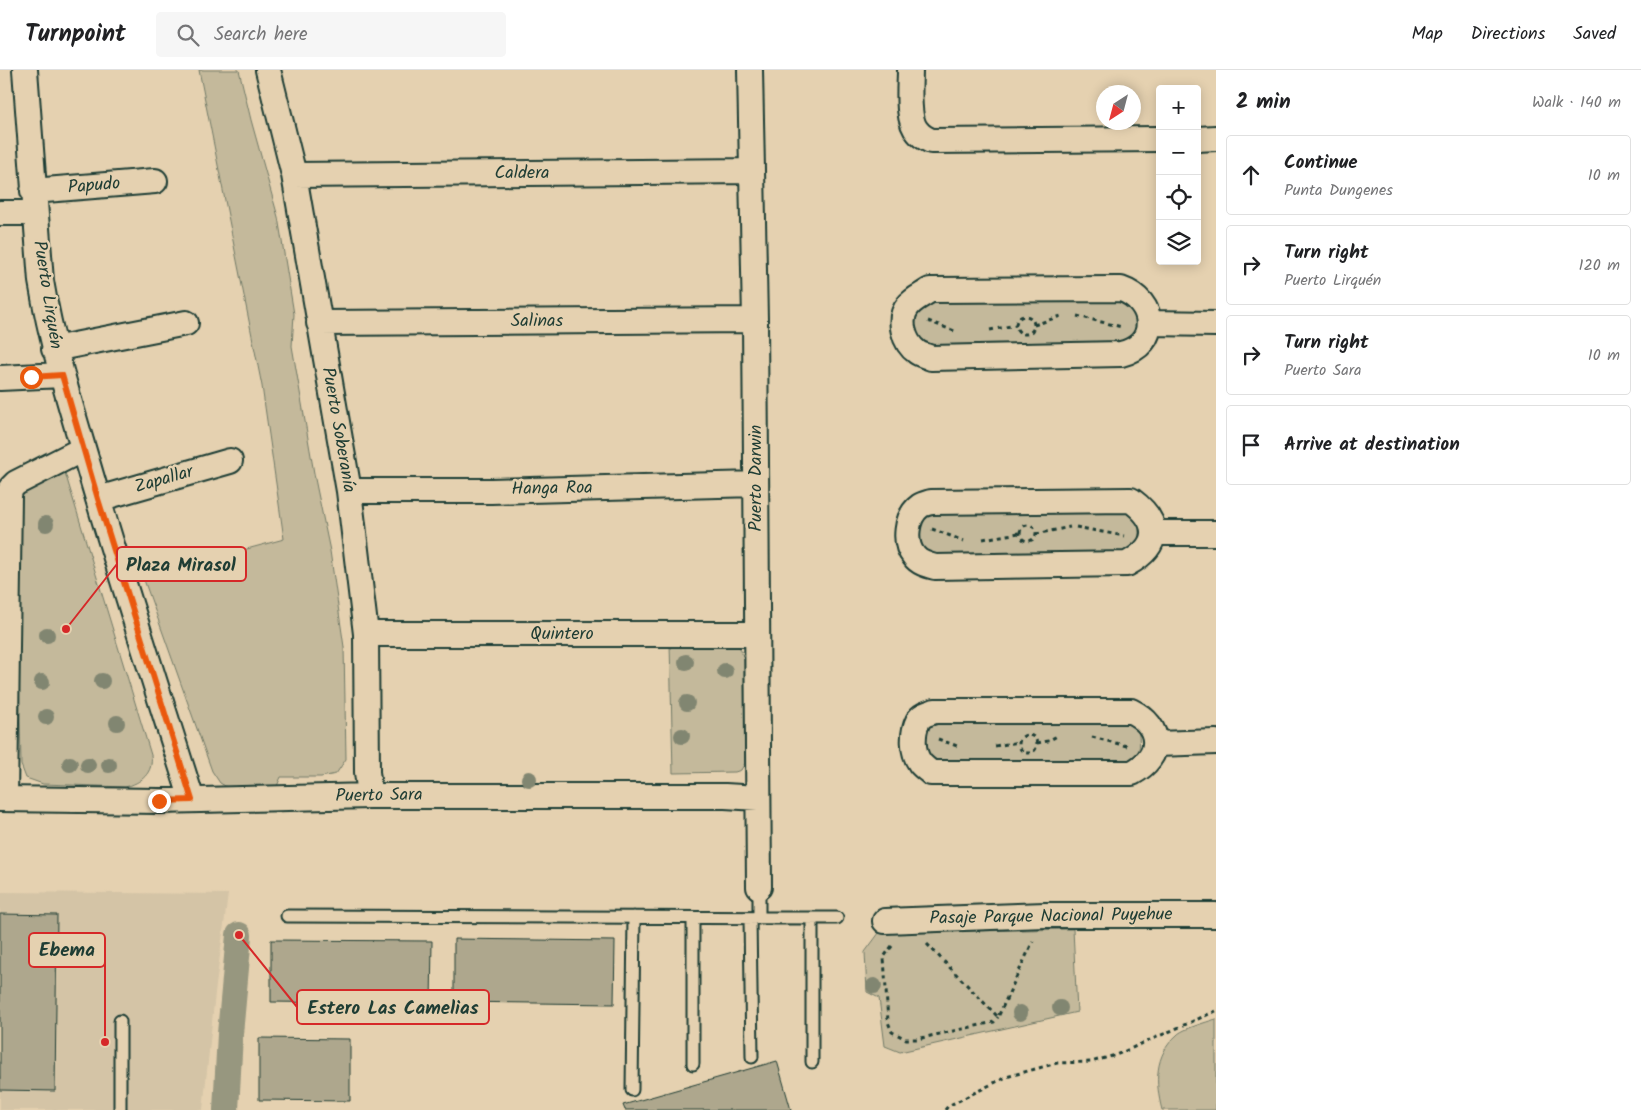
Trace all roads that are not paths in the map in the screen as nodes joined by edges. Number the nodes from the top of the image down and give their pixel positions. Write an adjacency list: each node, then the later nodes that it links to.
1 (25, 70): 11 (street, Puerto Lirquén)
2 (268, 70): 9 (street, Puerto Soberanía)
3 (750, 70): 8 (street, Puerto Darwin)
4 (910, 70): 6 (street)
5 (1216, 138): 7 (street)
6 (1156, 139)
7 (1201, 139)
8 (751, 171): 9 (street, Caldera); 13 (street, Puerto Darwin)
9 (294, 174): 15 (street, Puerto Soberanía)
10 (155, 181): 11 (street, Papudo)
11 (34, 202): 12 (street, Papudo); 18 (street, Puerto Lirquén)
12 (0, 213)
13 (754, 320): 15 (street, Salinas); 23 (street, Puerto Darwin)
14 (186, 323): 18 (street)
15 (319, 323): 24 (street, Puerto Soberanía)
16 (1216, 324): 17 (street)
17 (1148, 328): 17 (street)
18 (54, 350): 19 (street, Puerto Lirquén)
19 (62, 375): 20 (street); 21 (street, Puerto Lirquén)
20 (0, 378)
21 (83, 449): 25 (street, Puerto Lirquén); 34 (street)
22 (230, 461): 25 (street, Zapallar)
23 (756, 484): 24 (street, Hanga Roa); 29 (street, Puerto Darwin)
24 (349, 491): 28 (street, Puerto Soberanía)
25 (98, 499): 35 (street, Puerto Lirquén)
26 (1216, 533): 27 (street)
27 (1153, 538): 27 (street)
28 (366, 634): 29 (street, Quintero); 32 (street, Puerto Soberanía)
29 (757, 634): 33 (street, Puerto Darwin)
30 (1216, 742): 31 (street)
31 (1155, 748): 31 (street)
32 (370, 796): 33 (street, Puerto Sara); 35 (street, Puerto Sara)
33 (758, 798): 36 (street, Puerto Darwin)
34 (3, 799): 35 (street, Puerto Sara)
35 (192, 800)
36 (759, 887): 41 (lane)
37 (1216, 915): 44 (street, Pasaje Parque Nacional Puyehue)
38 (287, 916): 39 (lane)
39 (634, 918): 40 (lane); 49 (lane)
40 (693, 918): 41 (lane); 48 (lane)
41 (755, 918): 42 (lane); 46 (lane)
42 (812, 918): 43 (lane); 47 (lane)
43 (837, 918)
44 (891, 930)
45 (120, 1021): 50 (lane)
46 (752, 1057)
47 (812, 1062)
48 (693, 1064)
49 (632, 1090)
50 (120, 1110)

